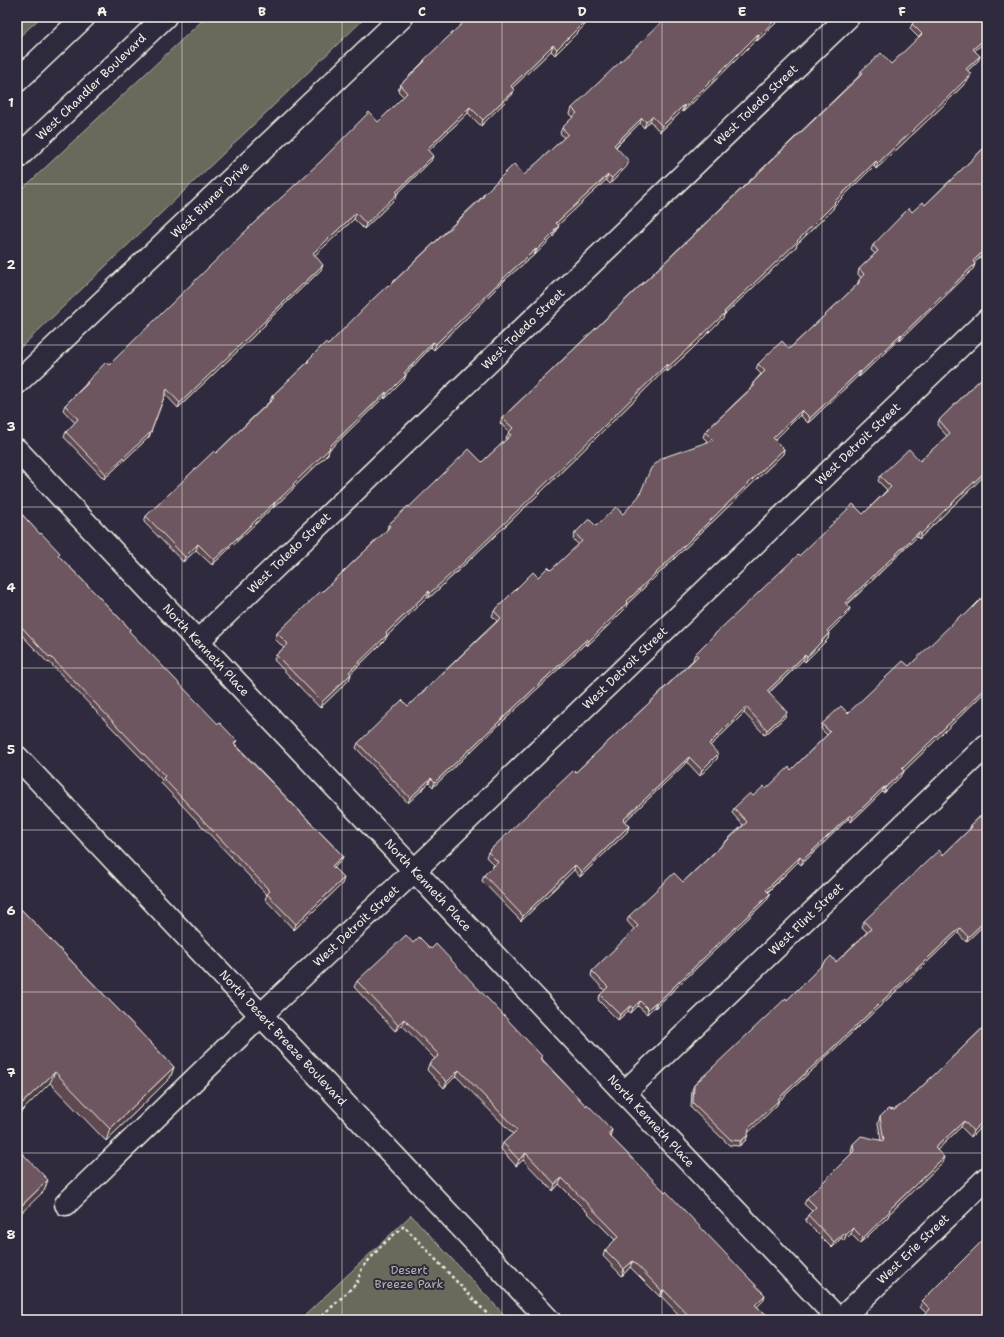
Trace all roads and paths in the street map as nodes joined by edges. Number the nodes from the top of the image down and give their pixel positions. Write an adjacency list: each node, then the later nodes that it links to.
1 (84, 17): 5 (street)
2 (165, 17): 6 (street, West Chandler Boulevard)
3 (402, 17): 8 (street, West Binner Drive)
4 (848, 17): 10 (street, West Toledo Street)
5 (17, 81)
6 (17, 158)
7 (987, 320): 13 (street, West Detroit Street)
8 (17, 384)
9 (17, 450): 10 (street, North Kenneth Place)
10 (198, 641): 13 (street, North Kenneth Place)
11 (987, 745): 15 (street, West Flint Street)
12 (17, 757): 14 (street, North Desert Breeze Boulevard)
13 (414, 871): 14 (street, West Detroit Street); 15 (street, North Kenneth Place)
14 (261, 1015): 17 (street, West Detroit Street); 20 (street, North Desert Breeze Boulevard)
15 (624, 1093): 21 (street, North Kenneth Place)
16 (987, 1178): 21 (street, West Erie Street)
17 (66, 1204)
18 (318, 1320): 19 (path)
19 (493, 1320)
20 (549, 1320)
21 (839, 1320)

